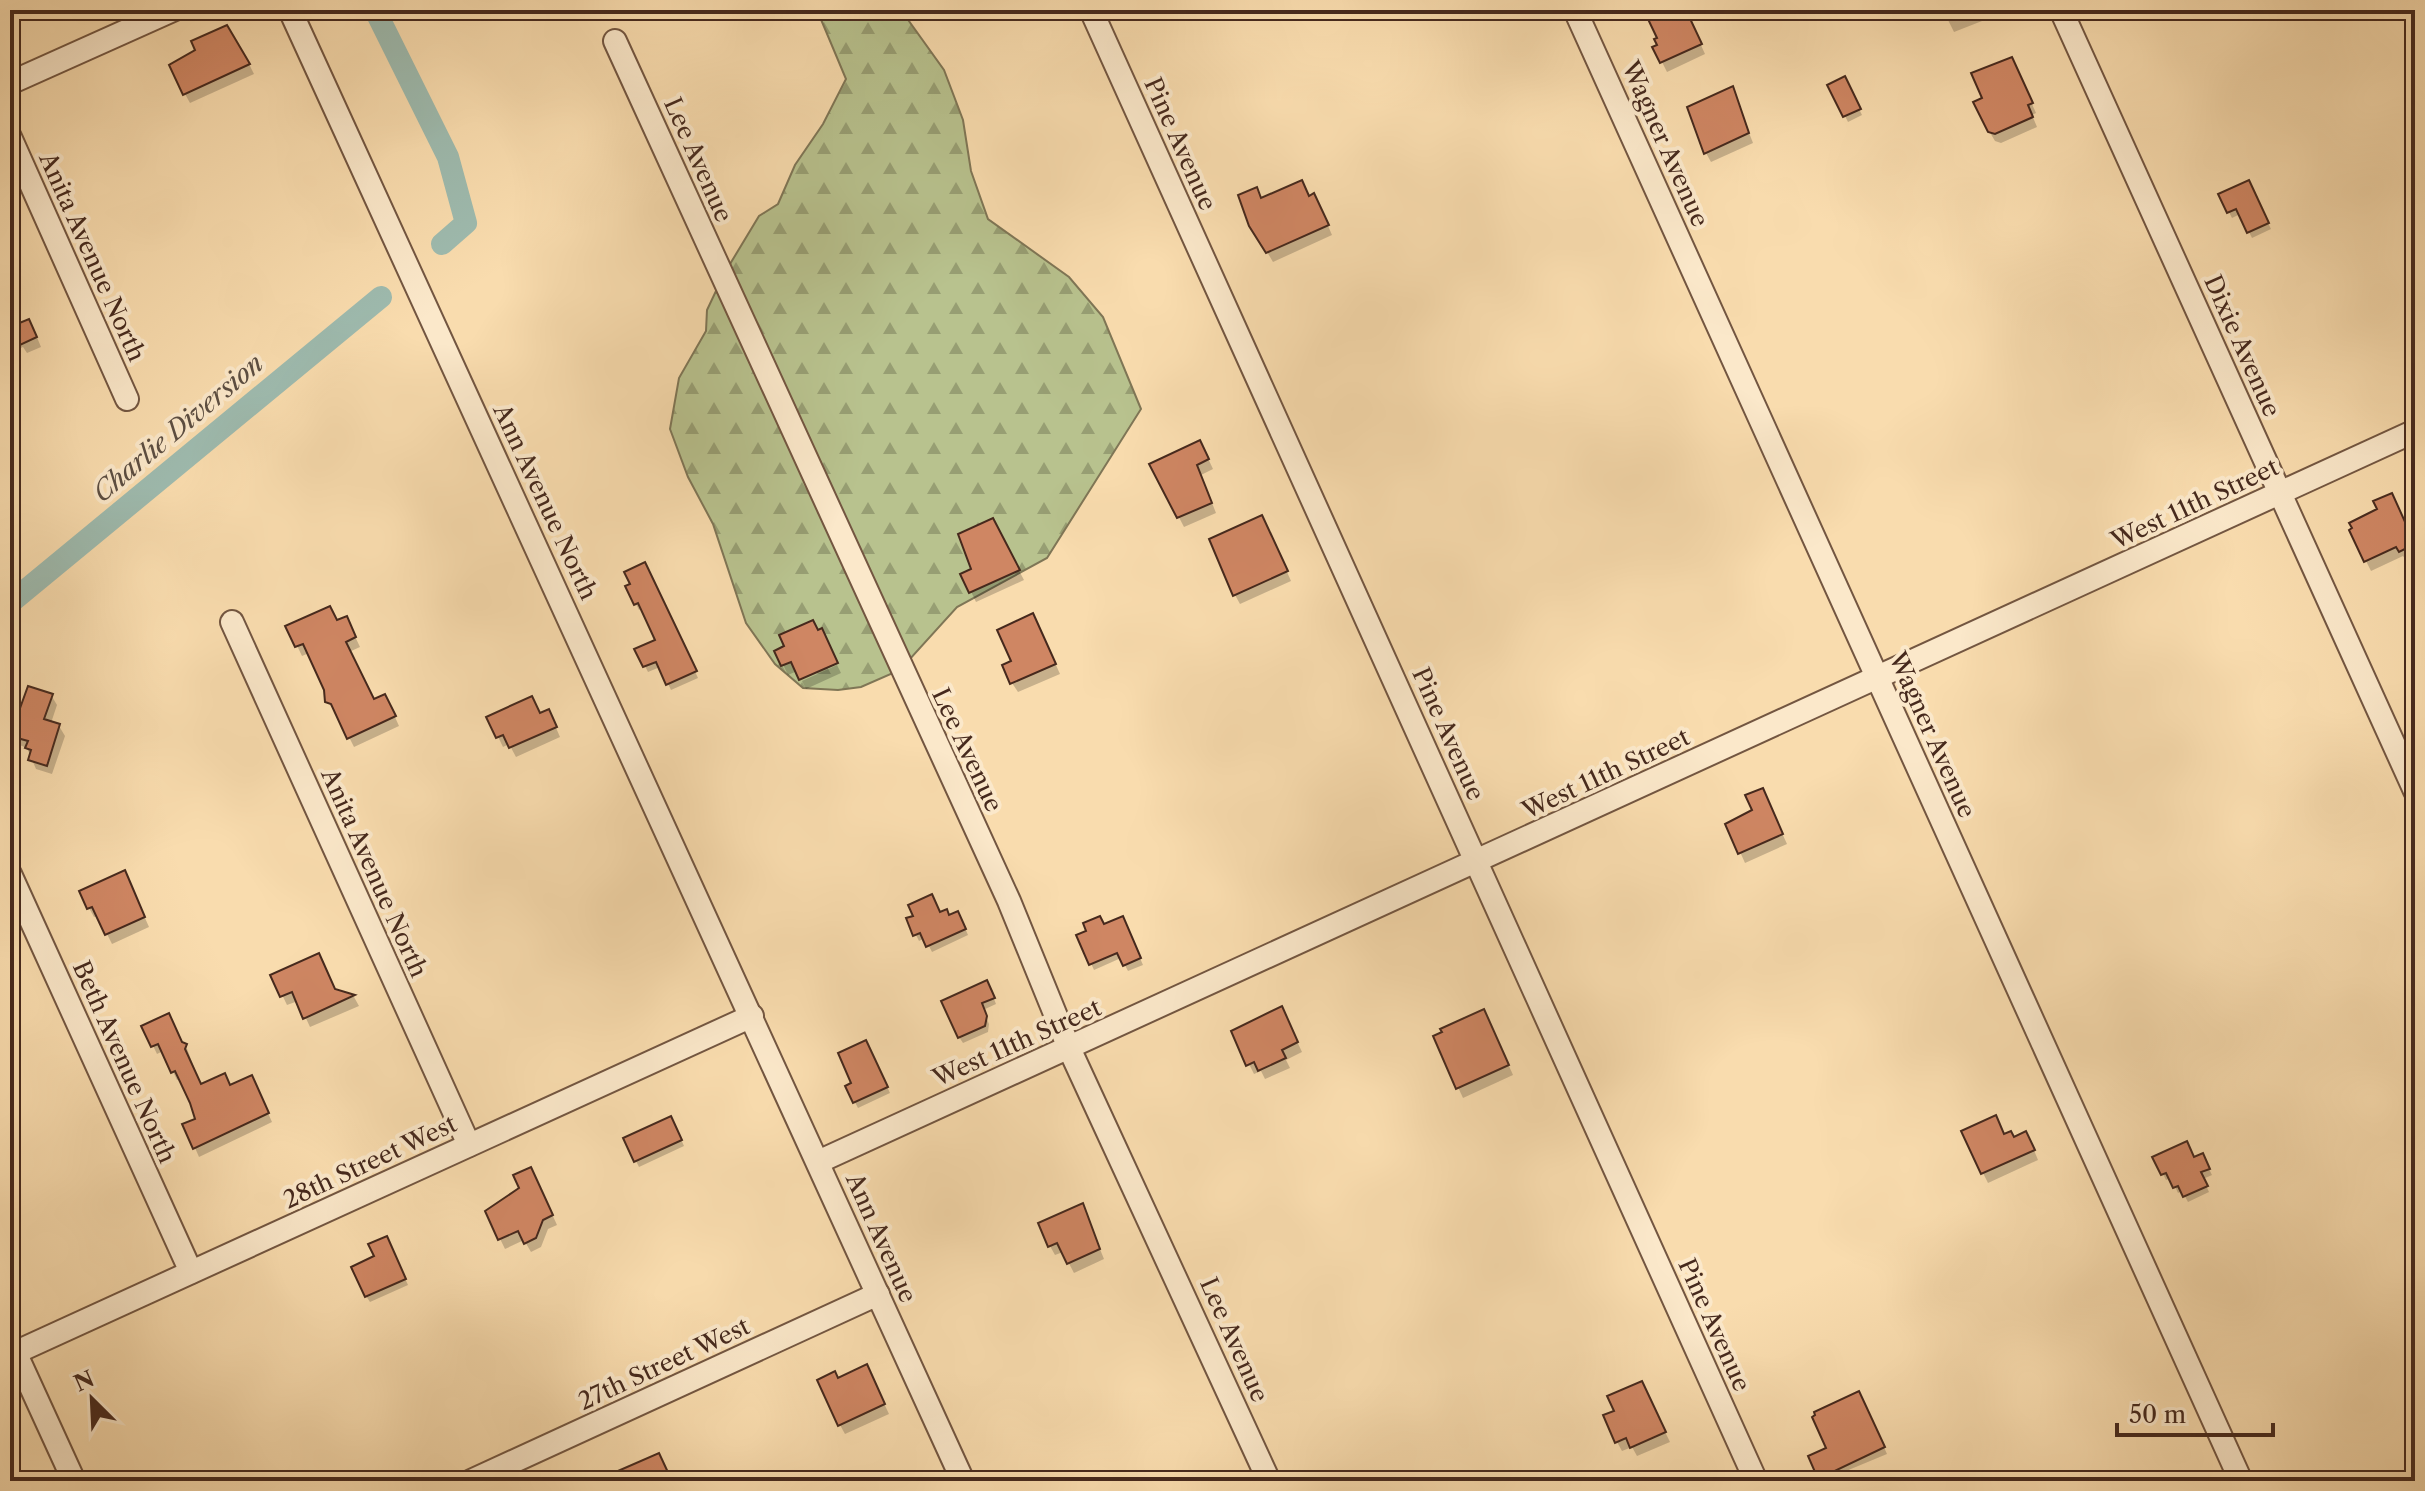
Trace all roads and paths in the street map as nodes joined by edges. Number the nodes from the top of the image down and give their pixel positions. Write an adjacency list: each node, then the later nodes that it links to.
1 (173, 10): 7 (street)
2 (290, 10): 17 (street, Ann Avenue North)
3 (1091, 10): 15 (street, Pine Avenue)
4 (1575, 10): 13 (street, Wagner Avenue)
5 (2061, 10): 11 (street, Dixie Avenue)
6 (615, 41): 18 (street, Lee Avenue)
7 (10, 83)
8 (10, 137): 9 (street, Anita Avenue North)
9 (127, 399)
10 (2415, 431): 11 (street, West 11th Street)
11 (2280, 493): 13 (street, West 11th Street); 14 (street, Dixie Avenue)
12 (232, 622): 19 (street, Anita Avenue North)
13 (1878, 678): 15 (street, West 11th Street); 29 (street, Wagner Avenue)
14 (2415, 791)
15 (1477, 862): 18 (street, West 11th Street); 28 (street, Pine Avenue)
16 (10, 874): 21 (street, Beth Avenue North)
17 (752, 1016): 19 (street, 28th Street West); 20 (street, Ann Avenue)
18 (1069, 1048): 20 (street, West 11th Street); 27 (street, Lee Avenue)
19 (469, 1145): 21 (street, 28th Street West)
20 (818, 1162): 22 (street, Ann Avenue)
21 (191, 1272): 23 (street, 28th Street West)
22 (878, 1294): 25 (street, 27th Street West); 26 (street, Ann Avenue)
23 (13, 1353): 24 (street)
24 (74, 1481)
25 (471, 1481)
26 (963, 1481)
27 (1269, 1481)
28 (1756, 1481)
29 (2241, 1481)

